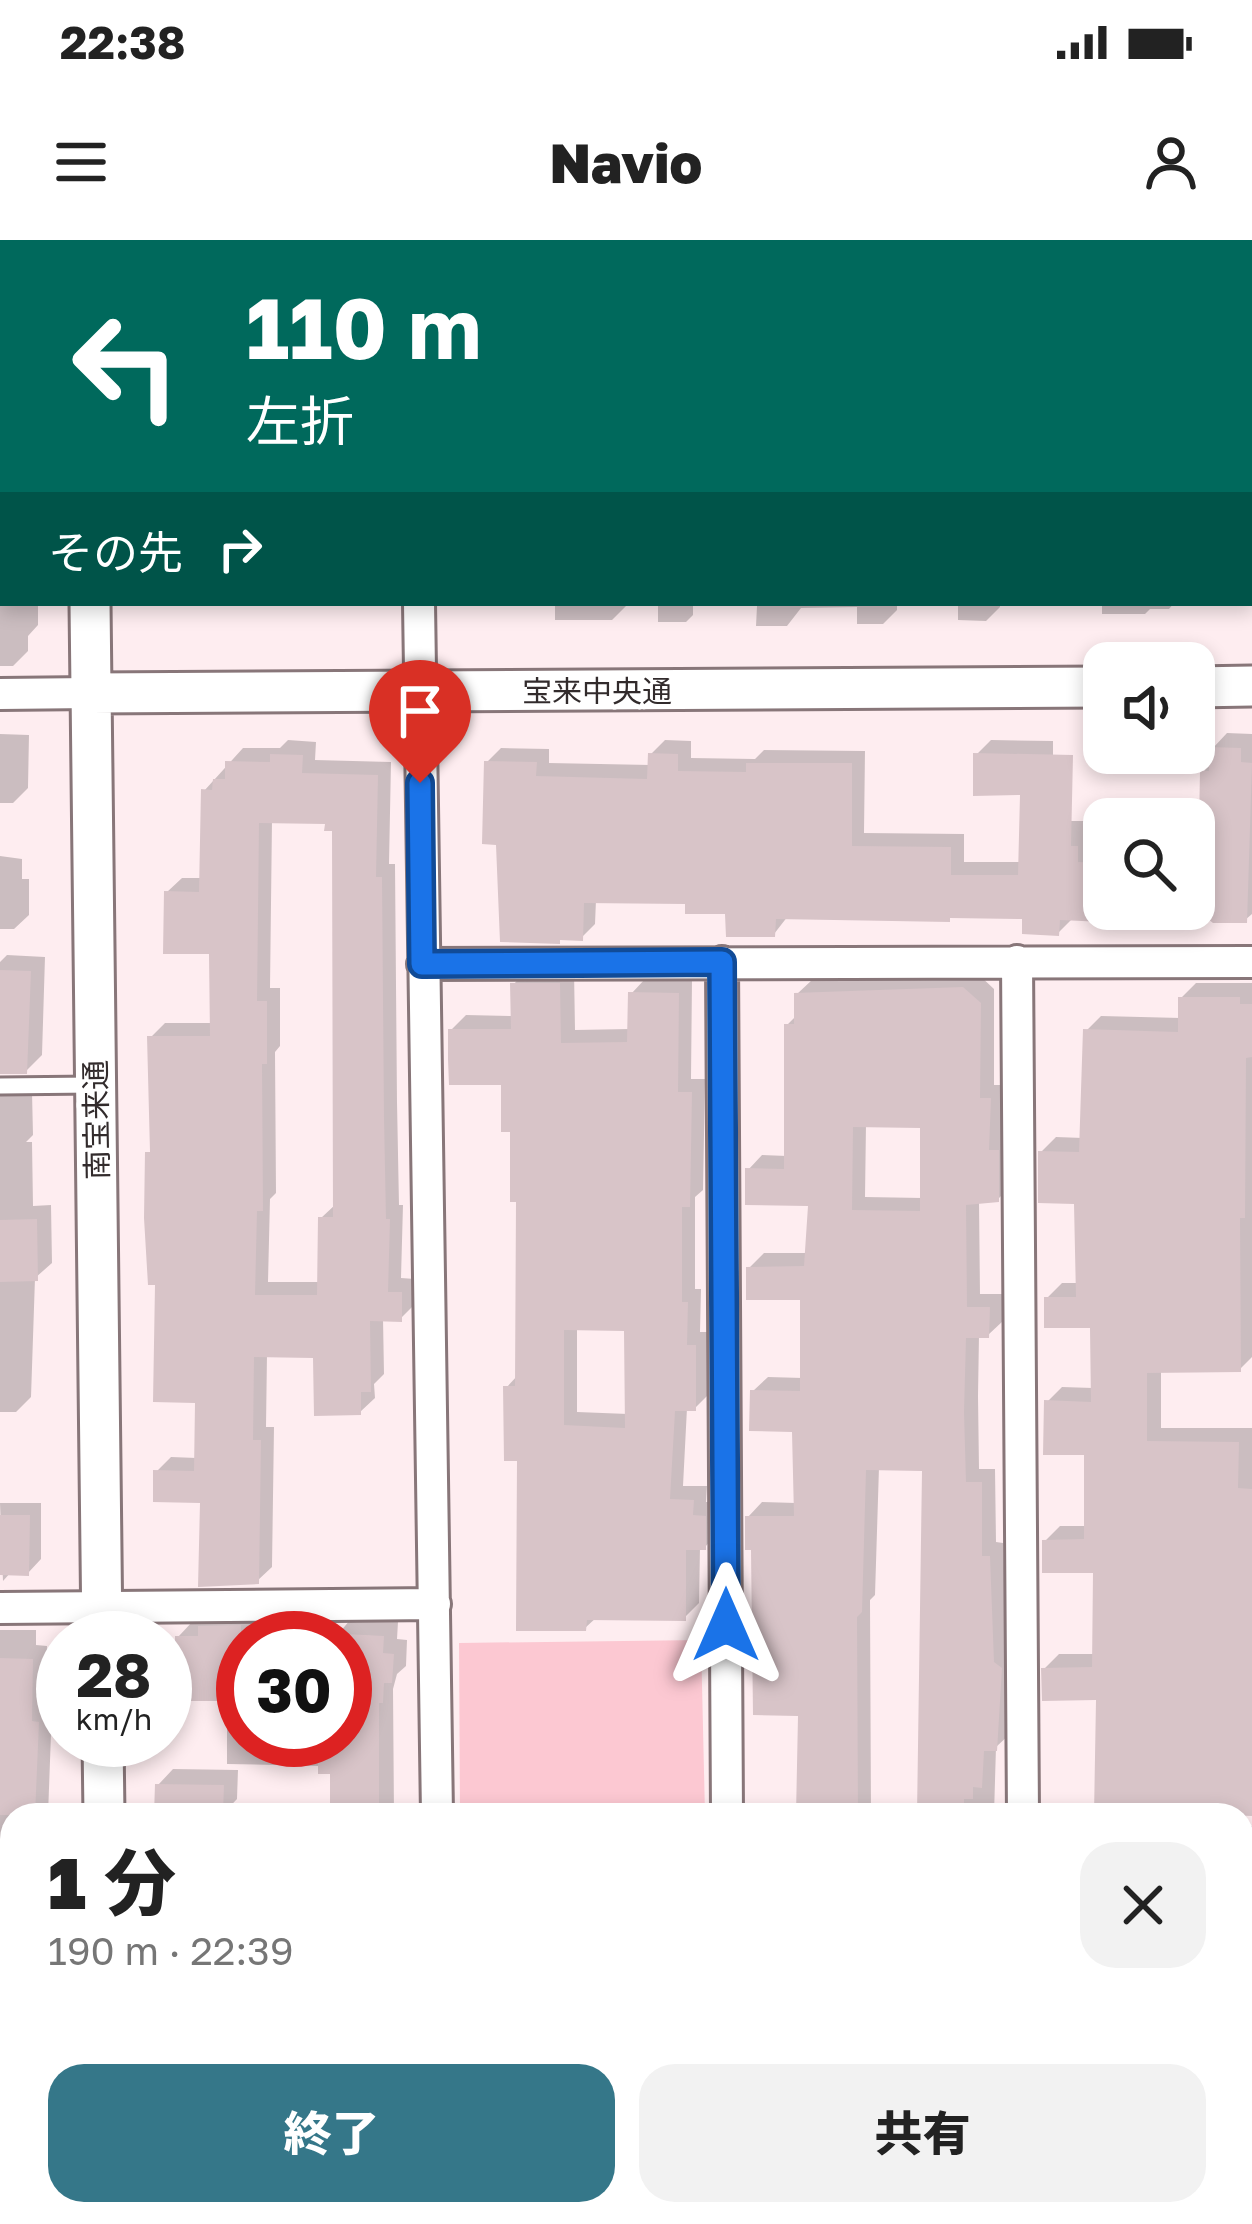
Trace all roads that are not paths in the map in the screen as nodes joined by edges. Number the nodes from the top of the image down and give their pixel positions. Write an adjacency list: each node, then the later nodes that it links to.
1 (91, 606): 6 (street, 南宝来通)
2 (419, 606): 7 (street)
3 (1252, 686): 5 (street)
4 (1083, 687): 7 (street, 宝来中央通)
5 (1215, 687)
6 (91, 692): 7 (street, 宝来中央通); 8 (street); 13 (street, 南宝来通)
7 (419, 692): 12 (street)
8 (0, 694)
9 (1017, 961): 10 (street); 11 (street); 24 (street)
10 (722, 962): 12 (street); 23 (street)
11 (1252, 962)
12 (422, 964): 15 (street)
13 (96, 1085): 14 (lane); 17 (street, 南宝来通)
14 (0, 1086)
15 (435, 1604): 19 (street); 22 (street)
16 (0, 1608): 18 (street)
17 (102, 1611)
18 (36, 1613)
19 (192, 1617)
20 (104, 1767): 21 (street)
21 (104, 1803)
22 (437, 1803)
23 (727, 1803)
24 (1023, 1803)

